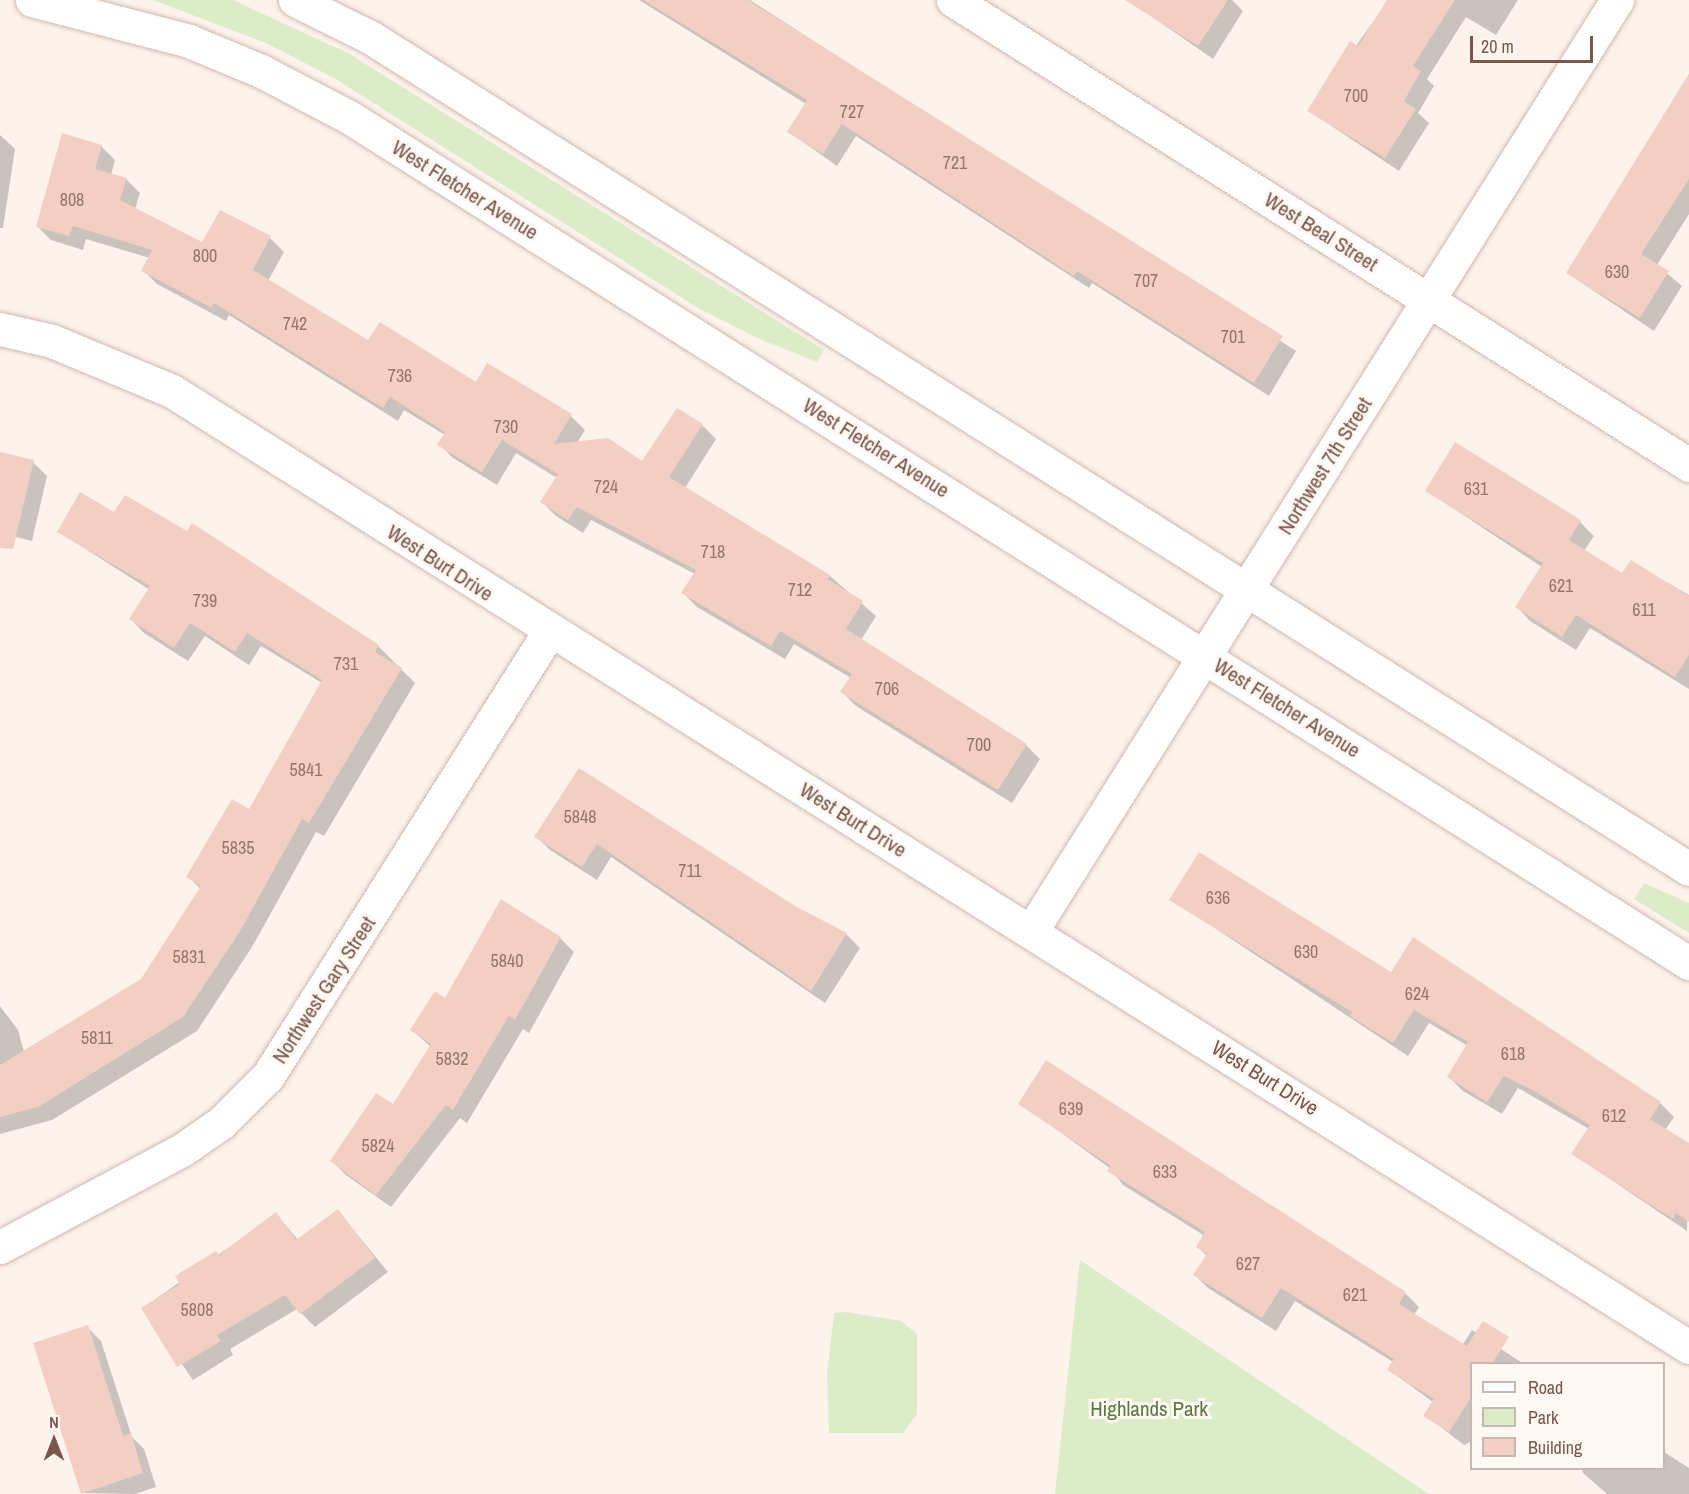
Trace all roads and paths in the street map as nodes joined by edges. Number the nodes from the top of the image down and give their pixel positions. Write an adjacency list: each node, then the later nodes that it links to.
1 (32, 0): 11 (street, West Fletcher Avenue)
2 (295, 0): 9 (street)
3 (953, 0): 5 (street, West Beal Street)
4 (1617, 0): 6 (street, Northwest 7th Street)
5 (988, 9): 6 (street, West Beal Street)
6 (1427, 299): 8 (street, West Beal Street); 9 (street, Northwest 7th Street)
7 (0, 329): 10 (street, West Burt Drive)
8 (1689, 465)
9 (1249, 589): 11 (street, Northwest 7th Street); 12 (street)
10 (549, 632): 13 (street, West Burt Drive); 15 (street, Northwest Gary Street)
11 (1207, 657): 13 (street, Northwest 7th Street); 14 (street, West Fletcher Avenue)
12 (1689, 869)
13 (1032, 930): 16 (street, West Burt Drive)
14 (1689, 963)
15 (0, 1246)
16 (1689, 1347)

